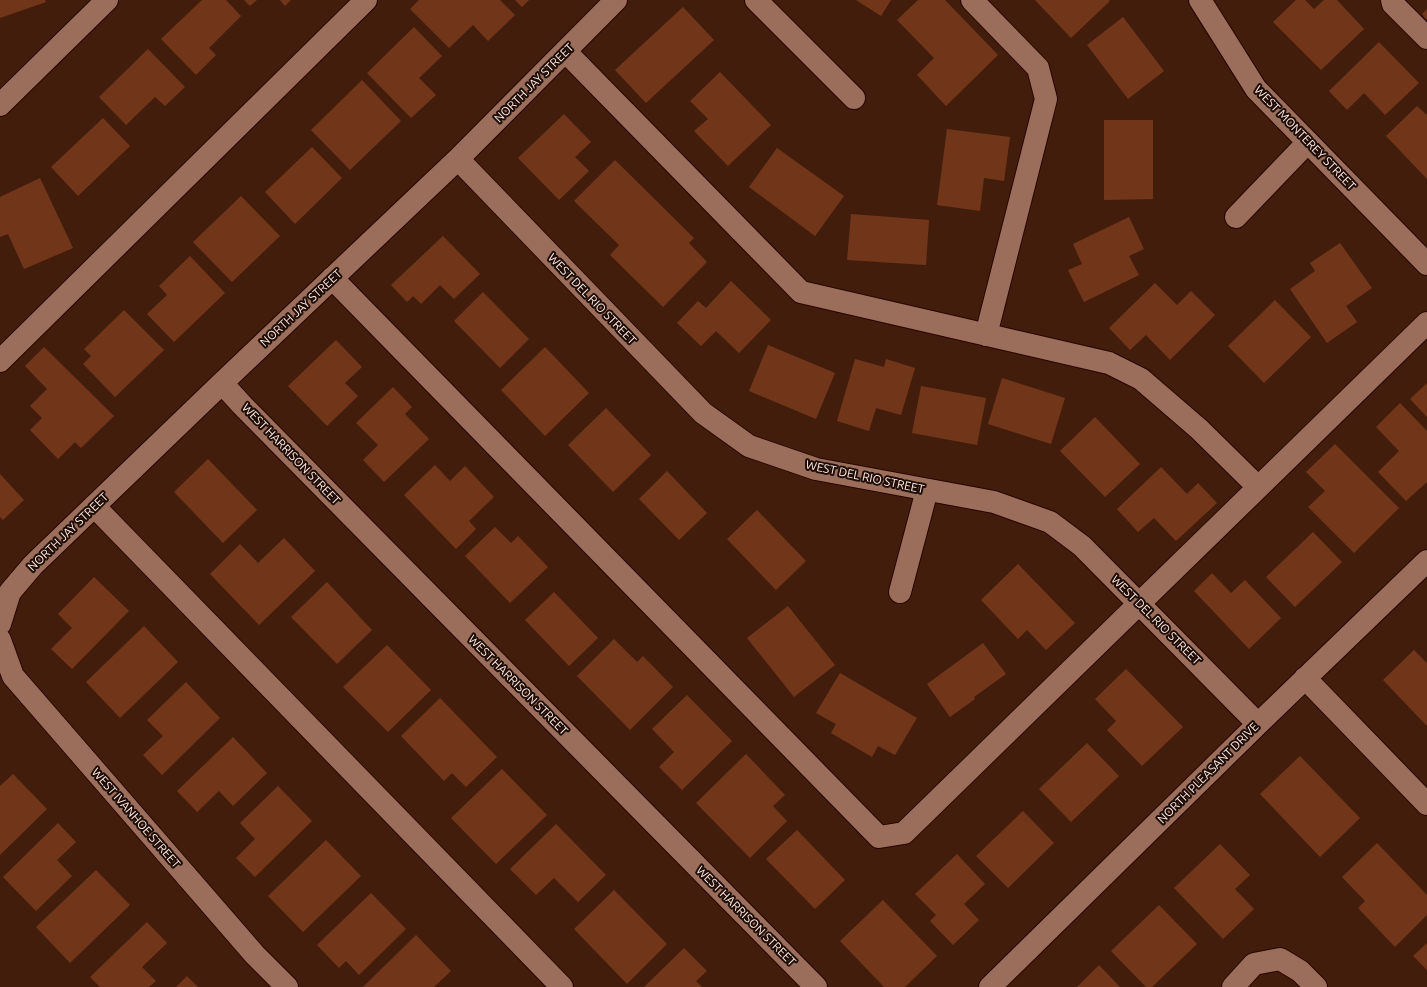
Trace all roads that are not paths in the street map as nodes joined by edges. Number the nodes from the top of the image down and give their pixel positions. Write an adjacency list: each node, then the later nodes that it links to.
1 (107, 0): 11 (street)
2 (366, 0): 19 (street)
3 (616, 0): 9 (street, NORTH JAY STREET)
4 (756, 0): 10 (street)
5 (972, 0): 18 (street)
6 (1200, 0): 12 (street, WEST MONTEREY STREET)
7 (1392, 0): 8 (street)
8 (1427, 38)
9 (566, 51): 13 (street, NORTH JAY STREET); 18 (street)
10 (854, 98)
11 (0, 105)
12 (1308, 142): 14 (street); 15 (street, WEST MONTEREY STREET)
13 (458, 159): 16 (street, NORTH JAY STREET); 22 (street, WEST DEL RIO STREET)
14 (1236, 217)
15 (1427, 264)
16 (332, 278): 20 (street, NORTH JAY STREET); 26 (street)
17 (1427, 323): 21 (street)
18 (986, 335): 21 (street)
19 (0, 362)
20 (222, 383): 23 (street, NORTH JAY STREET); 34 (street, WEST HARRISON STREET)
21 (1258, 487): 26 (street)
22 (927, 490): 25 (street); 26 (street, WEST DEL RIO STREET)
23 (94, 506): 27 (street, NORTH JAY STREET); 33 (street)
24 (1427, 560): 29 (street, NORTH PLEASANT DRIVE)
25 (900, 592)
26 (1139, 604): 30 (street, WEST DEL RIO STREET)
27 (0, 624)
28 (0, 640): 32 (street, WEST IVANHOE STREET)
29 (1305, 678): 30 (street, NORTH PLEASANT DRIVE); 31 (street)
30 (1258, 724): 35 (street, NORTH PLEASANT DRIVE)
31 (1425, 798)
32 (286, 987)
33 (562, 987)
34 (816, 987)
35 (990, 987)
36 (1233, 987): 37 (street)
37 (1316, 987)

